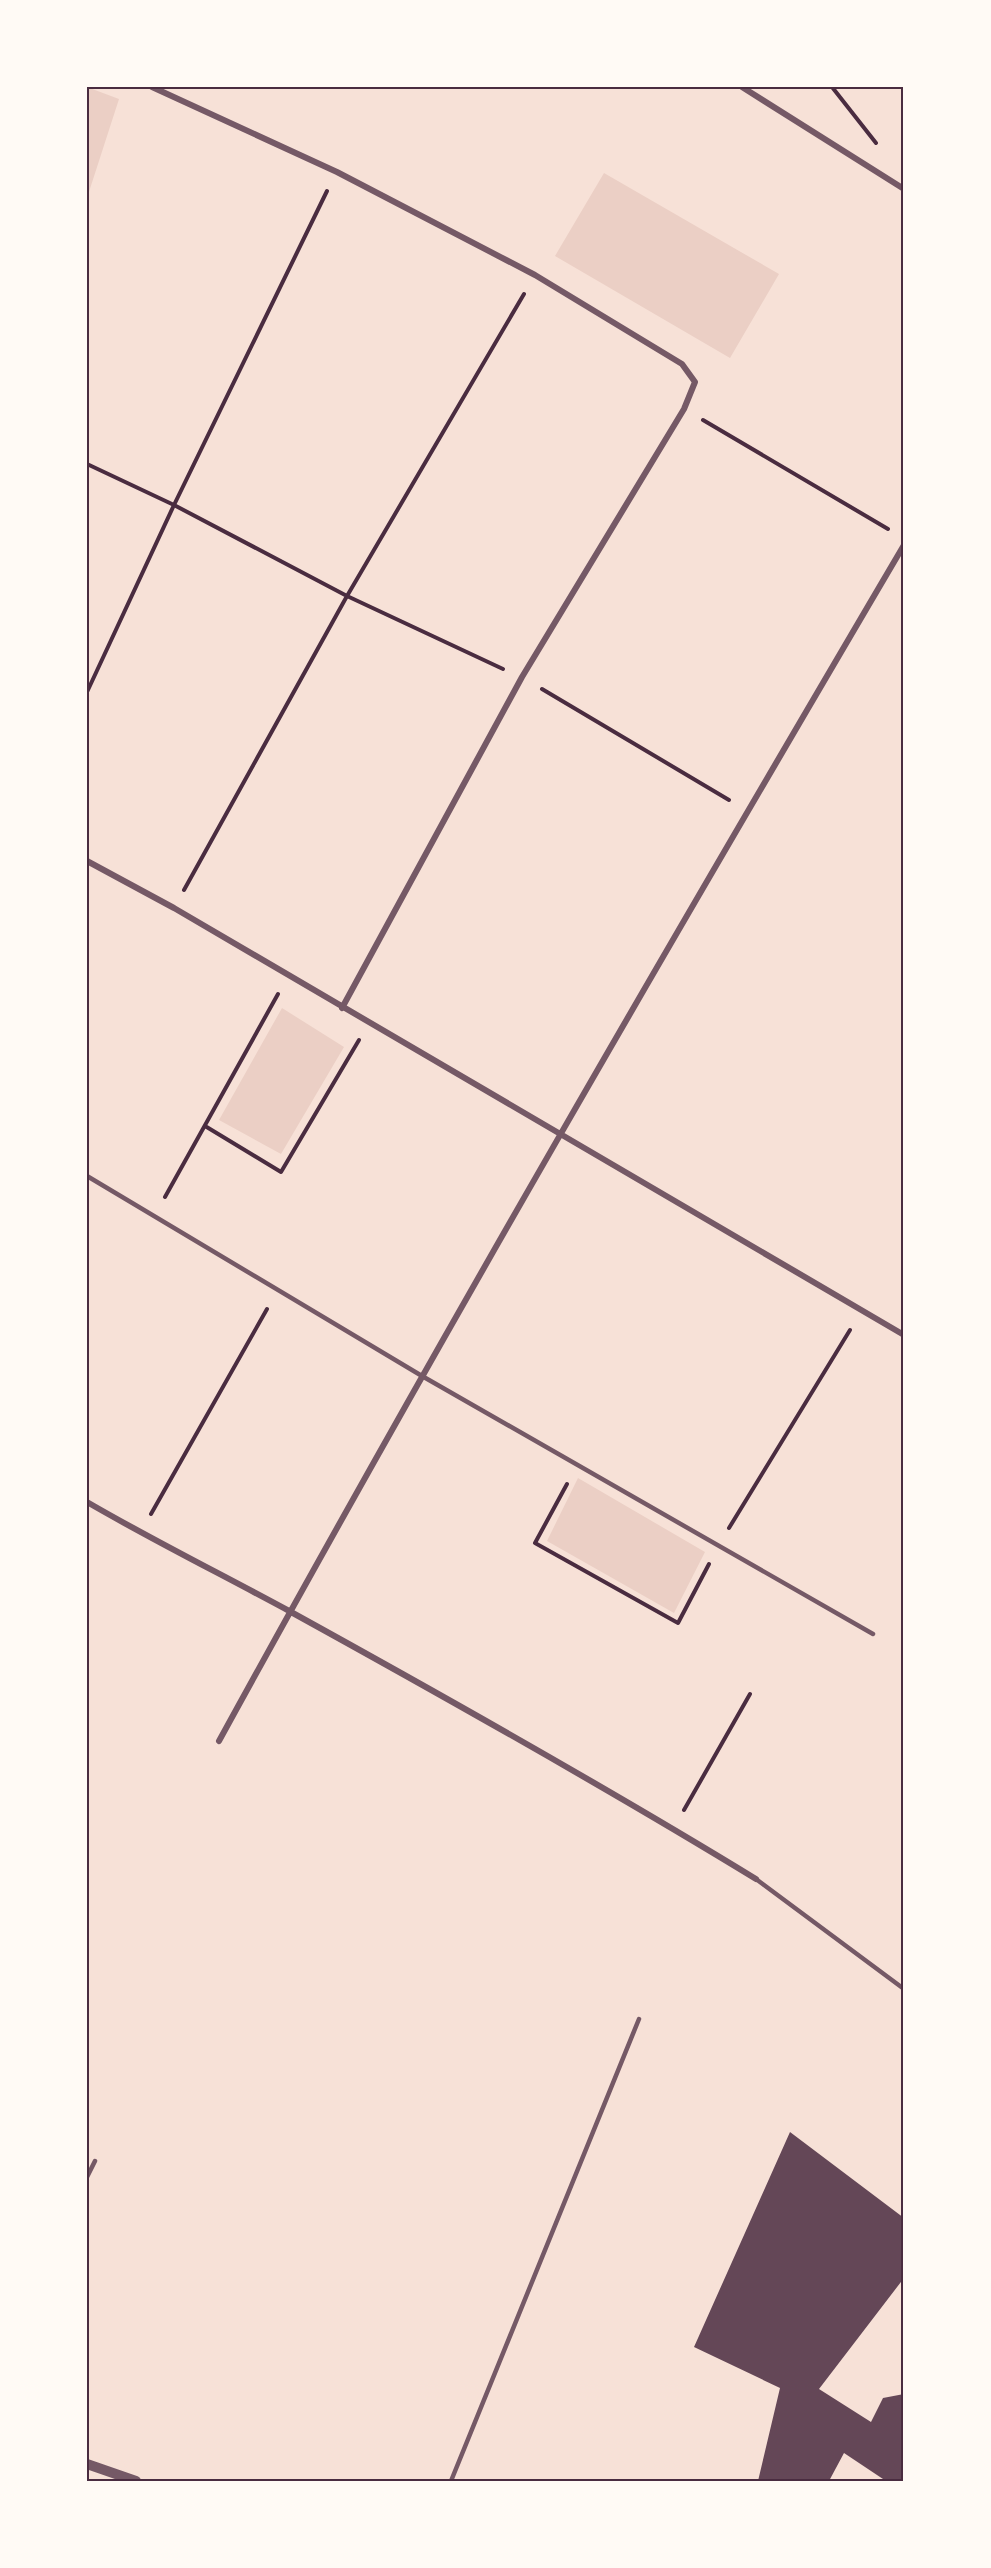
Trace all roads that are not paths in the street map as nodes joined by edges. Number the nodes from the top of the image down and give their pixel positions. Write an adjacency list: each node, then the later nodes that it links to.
1 (152, 87): 6 (street)
2 (742, 87): 3 (street)
3 (904, 189)
4 (904, 545): 7 (street)
5 (87, 861): 6 (street)
6 (342, 1008): 7 (street)
7 (562, 1134): 9 (street); 10 (street)
8 (87, 1176): 10 (lane)
9 (904, 1335)
10 (422, 1376): 12 (street); 13 (lane)
11 (87, 1502): 12 (street)
12 (290, 1612): 14 (street); 15 (street)
13 (873, 1634)
14 (219, 1741)
15 (756, 1879): 16 (lane)
16 (904, 1989)
17 (639, 2019): 22 (lane)
18 (95, 2161): 19 (lane)
19 (87, 2177)
20 (87, 2464): 21 (street)
21 (136, 2481)
22 (452, 2481)

